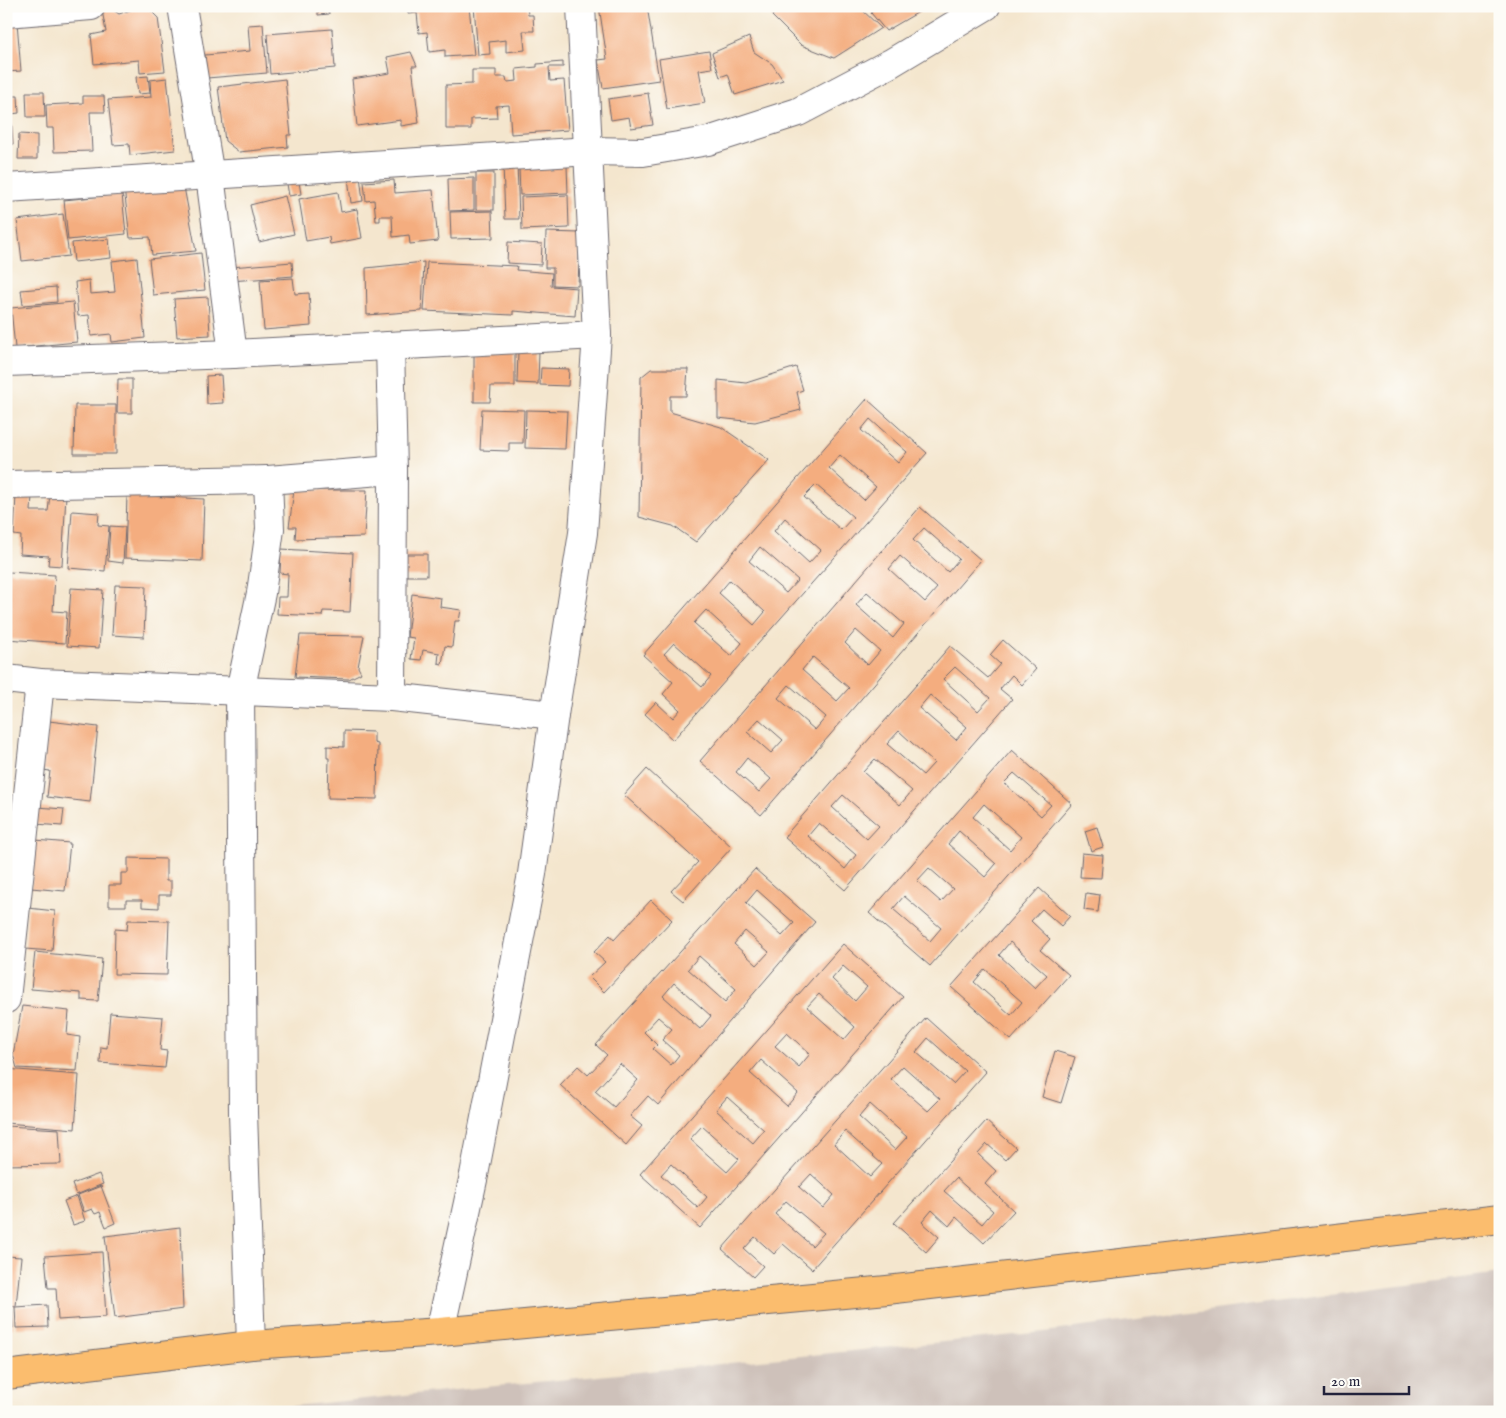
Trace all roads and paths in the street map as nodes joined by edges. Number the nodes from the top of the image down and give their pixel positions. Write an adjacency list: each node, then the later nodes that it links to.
1 (91, 6): 5 (street)
2 (182, 6): 7 (street)
3 (581, 6): 6 (street)
4 (986, 6): 6 (street)
5 (6, 13)
6 (590, 151): 7 (street); 9 (street)
7 (210, 176): 8 (street); 11 (street)
8 (6, 188)
9 (597, 336): 10 (street); 20 (street)
10 (390, 346): 11 (street); 13 (street)
11 (233, 354): 12 (street)
12 (6, 362)
13 (393, 470): 14 (street); 19 (street)
14 (268, 480): 15 (street); 18 (street)
15 (6, 485)
16 (6, 679): 17 (street)
17 (40, 682): 18 (street); 21 (street)
18 (240, 691): 19 (street); 24 (street)
19 (392, 697): 20 (street)
20 (554, 714): 23 (street)
21 (7, 984)
22 (1500, 1219): 23 (main road)
23 (440, 1332): 24 (main road)
24 (251, 1345): 25 (main road)
25 (6, 1375)

